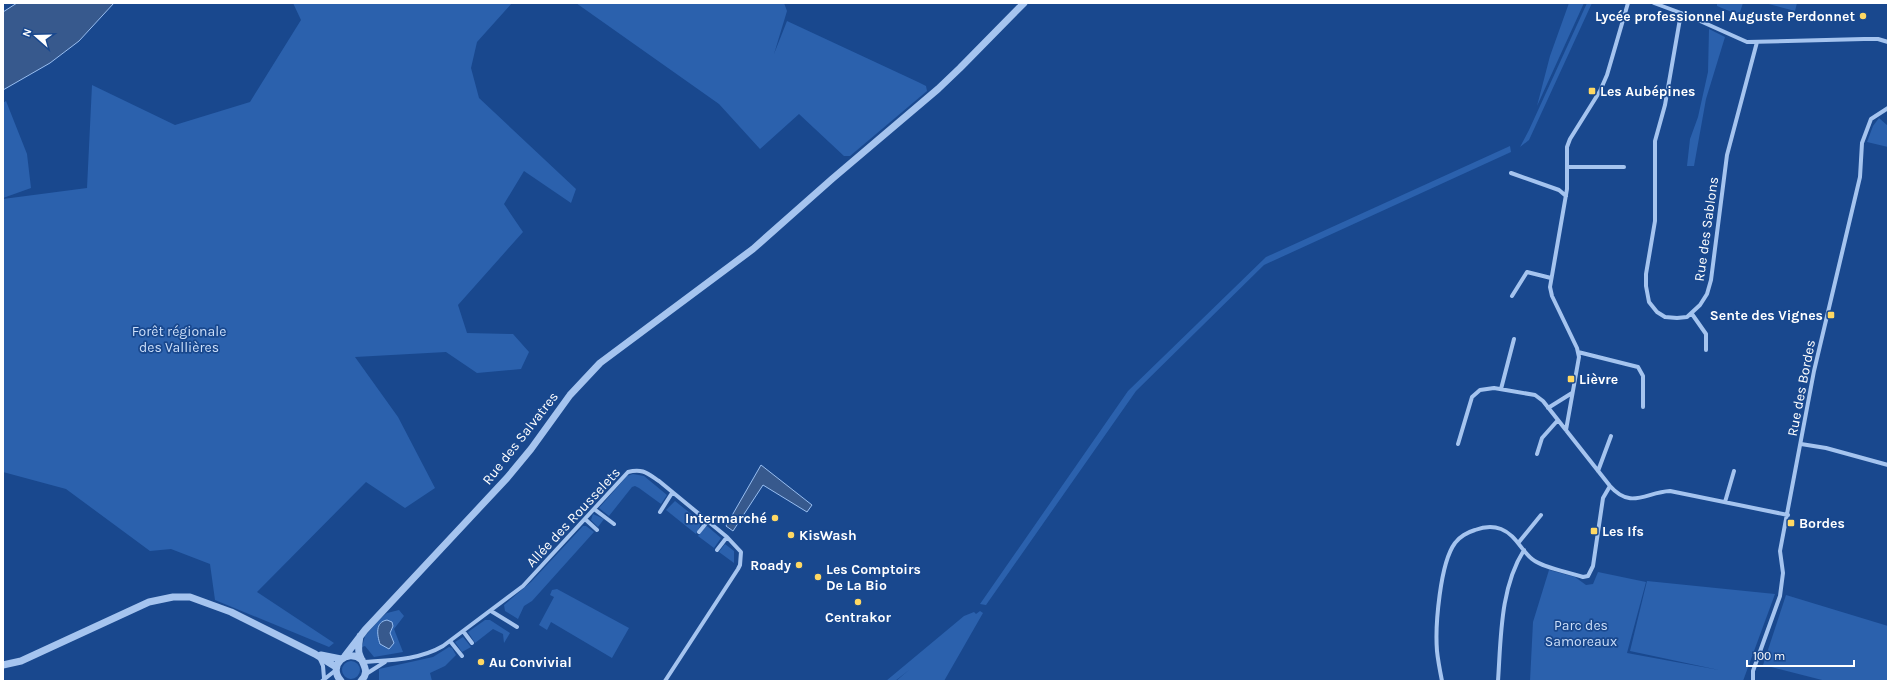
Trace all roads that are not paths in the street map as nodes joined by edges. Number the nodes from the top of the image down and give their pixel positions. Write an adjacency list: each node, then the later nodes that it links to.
1 (1024, 3): 50 (street, Rue des Salvatres)
2 (1628, 3): 9 (street)
3 (1654, 3): 4 (street)
4 (1681, 13): 5 (street); 14 (street)
5 (1757, 42): 6 (street); 14 (street, Rue des Sablons)
6 (1888, 42)
7 (1888, 108): 26 (street, Rue des Bordes)
8 (1624, 167): 9 (street)
9 (1567, 168): 11 (street)
10 (1511, 173): 11 (street)
11 (1566, 196): 12 (street)
12 (1551, 278): 13 (street); 17 (street)
13 (1512, 296)
14 (1692, 314): 16 (street)
15 (1514, 339): 18 (street)
16 (1706, 350)
17 (1578, 352): 19 (street); 20 (street)
18 (1501, 389): 21 (street); 25 (street)
19 (1572, 394): 21 (street); 23 (street)
20 (1643, 407)
21 (1548, 408): 22 (street)
22 (1558, 420): 23 (street); 27 (street)
23 (1566, 430): 29 (street)
24 (1611, 436): 29 (street)
25 (1458, 444)
26 (1801, 444): 28 (street); 37 (street, Rue des Bordes)
27 (1537, 454)
28 (1888, 465)
29 (1598, 471): 31 (street)
30 (1734, 471): 33 (street)
31 (1610, 486): 33 (street); 46 (street)
32 (672, 493): 34 (street, Allée des Rousselets); 35 (street); 39 (street, Allée des Rousselets)
33 (1725, 502): 37 (street)
34 (594, 509): 38 (street, Allée des Rousselets); 40 (street)
35 (660, 512)
36 (1541, 515): 44 (street)
37 (1788, 515): 67 (street, Rue des Bordes)
38 (585, 519): 41 (street); 47 (street, Allée des Rousselets)
39 (707, 522): 42 (street); 43 (street, Allée des Rousselets)
40 (614, 524)
41 (597, 530)
42 (699, 532)
43 (727, 537): 45 (street); 64 (street, Allée des Rousselets)
44 (1519, 542): 46 (street); 65 (street)
45 (717, 550)
46 (1524, 550): 66 (street)
47 (490, 611): 48 (street); 49 (street, Allée des Rousselets)
48 (517, 628)
49 (464, 631): 51 (street, Allée des Rousselets); 52 (street)
50 (360, 636): 55 (street, Rue des Salvatres); 56 (street)
51 (450, 641): 54 (street); 57 (street, Allée des Rousselets)
52 (472, 643)
53 (316, 655): 55 (street); 58 (street); 59 (street); 61 (street)
54 (462, 656)
55 (343, 658): 56 (street); 59 (street, Rue des Salvatres)
56 (363, 661): 57 (street, Allée des Rousselets); 60 (street)
57 (386, 662): 60 (street, Allée des Rousselets)
58 (3, 666)
59 (336, 668): 61 (street); 63 (street)
60 (364, 678)
61 (323, 680)
62 (335, 681): 63 (street)
63 (339, 681)
64 (664, 681)
65 (1442, 681)
66 (1498, 681)
67 (1753, 681)

